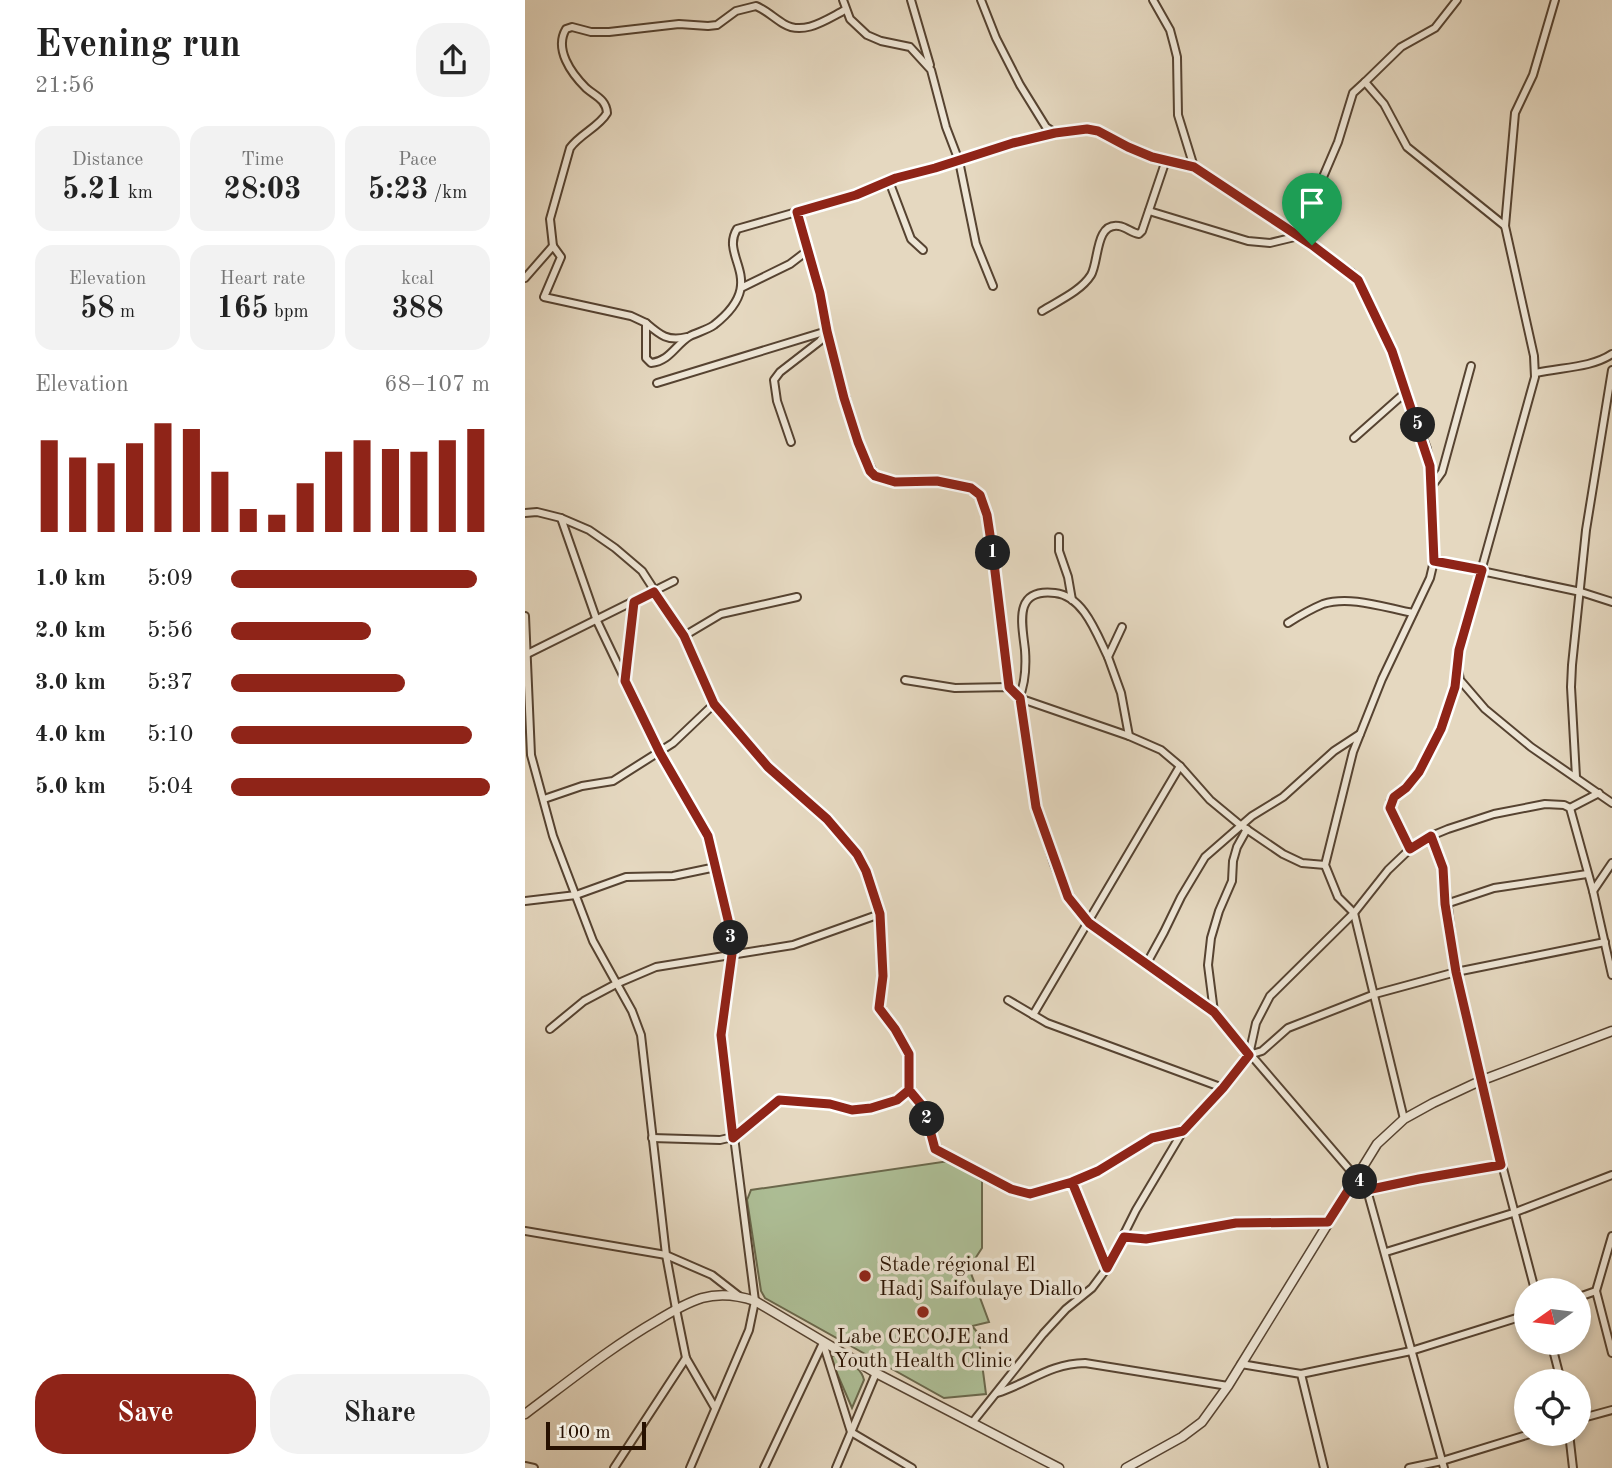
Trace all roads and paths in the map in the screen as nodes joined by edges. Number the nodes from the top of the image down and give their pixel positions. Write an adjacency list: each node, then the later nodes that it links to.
1 (843, 0): 7 (street)
2 (911, 0): 8 (street)
3 (981, 0): 10 (street)
4 (1153, 0): 13 (street)
5 (1457, 0): 9 (street)
6 (1555, 0): 17 (street)
7 (845, 10): 8 (street); 20 (street)
8 (931, 70): 12 (street)
9 (1365, 82): 17 (street); 19 (street)
10 (1055, 133): 11 (street); 12 (street)
11 (1166, 160): 13 (street); 15 (street)
12 (959, 161): 14 (street); 24 (street)
13 (1194, 167): 18 (street)
14 (889, 181): 16 (street); 21 (street)
15 (1149, 211): 18 (street); 26 (street)
16 (797, 212): 22 (street); 25 (street)
17 (1505, 226): 33 (street)
18 (1299, 236): 19 (street)
19 (1312, 245): 35 (street)
20 (553, 246): 23 (street); 27 (street)
21 (923, 250)
22 (807, 251): 25 (street); 28 (street)
23 (525, 278)
24 (993, 286)
25 (743, 287): 29 (street)
26 (1042, 311)
27 (646, 323): 29 (street); 29 (street)
28 (827, 331): 34 (street); 37 (street); 62 (street)
29 (689, 337)
30 (1612, 354): 33 (street)
31 (1471, 366): 38 (street)
32 (1612, 370): 46 (street)
33 (1536, 373): 43 (street)
34 (657, 383)
35 (1407, 391): 36 (street); 38 (street)
36 (1354, 438)
37 (791, 442)
38 (1432, 486): 42 (street)
39 (525, 512): 40 (street)
40 (561, 518): 45 (street); 53 (street)
41 (1059, 537): 48 (street)
42 (1434, 561): 43 (street); 51 (street)
43 (1482, 570): 46 (street); 59 (street)
44 (674, 581): 45 (street)
45 (654, 592): 49 (street); 56 (street)
46 (1581, 592): 50 (street); 69 (street)
47 (797, 597): 56 (street)
48 (1072, 600): 58 (street); 63 (street)
49 (634, 602): 53 (street); 61 (street)
50 (1612, 602)
51 (1413, 613): 54 (street); 65 (street)
52 (525, 616): 57 (street)
53 (597, 621): 57 (street); 61 (street)
54 (1288, 623)
55 (1122, 627): 58 (street)
56 (684, 636): 64 (street)
57 (526, 655): 71 (street)
58 (1108, 657): 66 (street)
59 (1458, 673): 69 (street); 76 (street)
60 (905, 680): 62 (street)
61 (625, 681): 67 (street)
62 (1009, 687): 63 (street)
63 (1020, 698): 66 (street); 87 (street)
64 (714, 704): 67 (street); 86 (street)
65 (1360, 734): 74 (street); 78 (street)
66 (1129, 736): 68 (street)
67 (660, 753): 71 (street); 79 (street)
68 (1180, 766): 74 (street); 87 (street)
69 (1576, 776): 70 (street)
70 (1598, 793): 72 (street); 73 (street)
71 (544, 799): 82 (street)
72 (1612, 803)
73 (1570, 808): 75 (street); 80 (street)
74 (1244, 827): 78 (street); 90 (street); 96 (street)
75 (1431, 836): 76 (street); 84 (street)
76 (1410, 849): 85 (street)
77 (1612, 863): 81 (street)
78 (1325, 865): 85 (street)
79 (716, 867): 82 (street); 89 (street)
80 (1587, 874): 81 (street); 84 (street)
81 (1593, 891): 88 (street)
82 (576, 895): 83 (street); 93 (street)
83 (525, 901)
84 (1445, 904): 91 (street)
85 (1355, 913): 94 (street); 100 (street)
86 (880, 914): 89 (street); 103 (street)
87 (1089, 923): 90 (street); 97 (street)
88 (1605, 942): 91 (street); 92 (street)
89 (732, 954): 93 (street); 107 (street)
90 (1147, 963): 96 (street)
91 (1456, 972): 94 (street); 101 (street)
92 (1612, 975)
93 (616, 984): 98 (street); 106 (street)
94 (1375, 994): 100 (street); 104 (street)
95 (1008, 1000): 97 (street)
96 (1214, 1012): 100 (street)
97 (1034, 1015): 102 (street)
98 (550, 1029)
99 (1612, 1031): 101 (street)
100 (1249, 1055): 102 (street); 110 (street)
101 (1480, 1081): 104 (street); 108 (street)
102 (1223, 1088): 105 (street)
103 (909, 1090): 107 (street); 111 (street)
104 (1404, 1119): 110 (street)
105 (1183, 1131): 111 (street); 117 (street)
106 (652, 1138): 107 (street); 119 (street)
107 (733, 1138): 125 (street)
108 (1501, 1165): 112 (street); 113 (street)
109 (1612, 1175): 113 (street)
110 (1356, 1178): 112 (street); 114 (street)
111 (1072, 1182): 120 (street)
112 (1367, 1190): 118 (street)
113 (1513, 1213): 118 (street); 121 (street)
114 (1328, 1222): 117 (street); 132 (street)
115 (525, 1231): 119 (street)
116 (1612, 1236): 122 (street)
117 (1124, 1237): 120 (street)
118 (1386, 1252): 129 (street)
119 (666, 1255): 124 (street); 126 (street)
120 (1107, 1268): 136 (street)
121 (1532, 1278)
122 (1596, 1291): 123 (street); 130 (street)
123 (1591, 1293)
124 (739, 1296): 125 (street); 126 (street)
125 (755, 1301): 128 (street); 137 (street)
126 (676, 1309): 131 (street); 139 (street)
127 (1514, 1319): 129 (street)
128 (823, 1343): 133 (street); 142 (street); 150 (street)
129 (1411, 1351): 134 (street); 145 (street)
130 (1612, 1353)
131 (686, 1358): 137 (street); 148 (street)
132 (1241, 1364): 134 (street); 135 (street)
133 (876, 1373): 141 (street); 142 (street)
134 (1301, 1374): 155 (street)
135 (1228, 1386): 136 (street); 154 (street)
136 (996, 1393): 141 (street)
137 (715, 1408): 149 (street)
138 (1612, 1410): 140 (street)
139 (525, 1414)
140 (1591, 1416)
141 (972, 1423): 153 (street)
142 (851, 1432): 151 (street); 152 (street)
143 (1514, 1440): 145 (street)
144 (1570, 1446): 157 (street)
145 (1443, 1465): 156 (street)
146 (525, 1466): 147 (street)
147 (534, 1468)
148 (614, 1468)
149 (690, 1468)
150 (764, 1468)
151 (836, 1468)
152 (912, 1468)
153 (1059, 1468)
154 (1126, 1468)
155 (1324, 1468)
156 (1409, 1468)
157 (1573, 1468)

